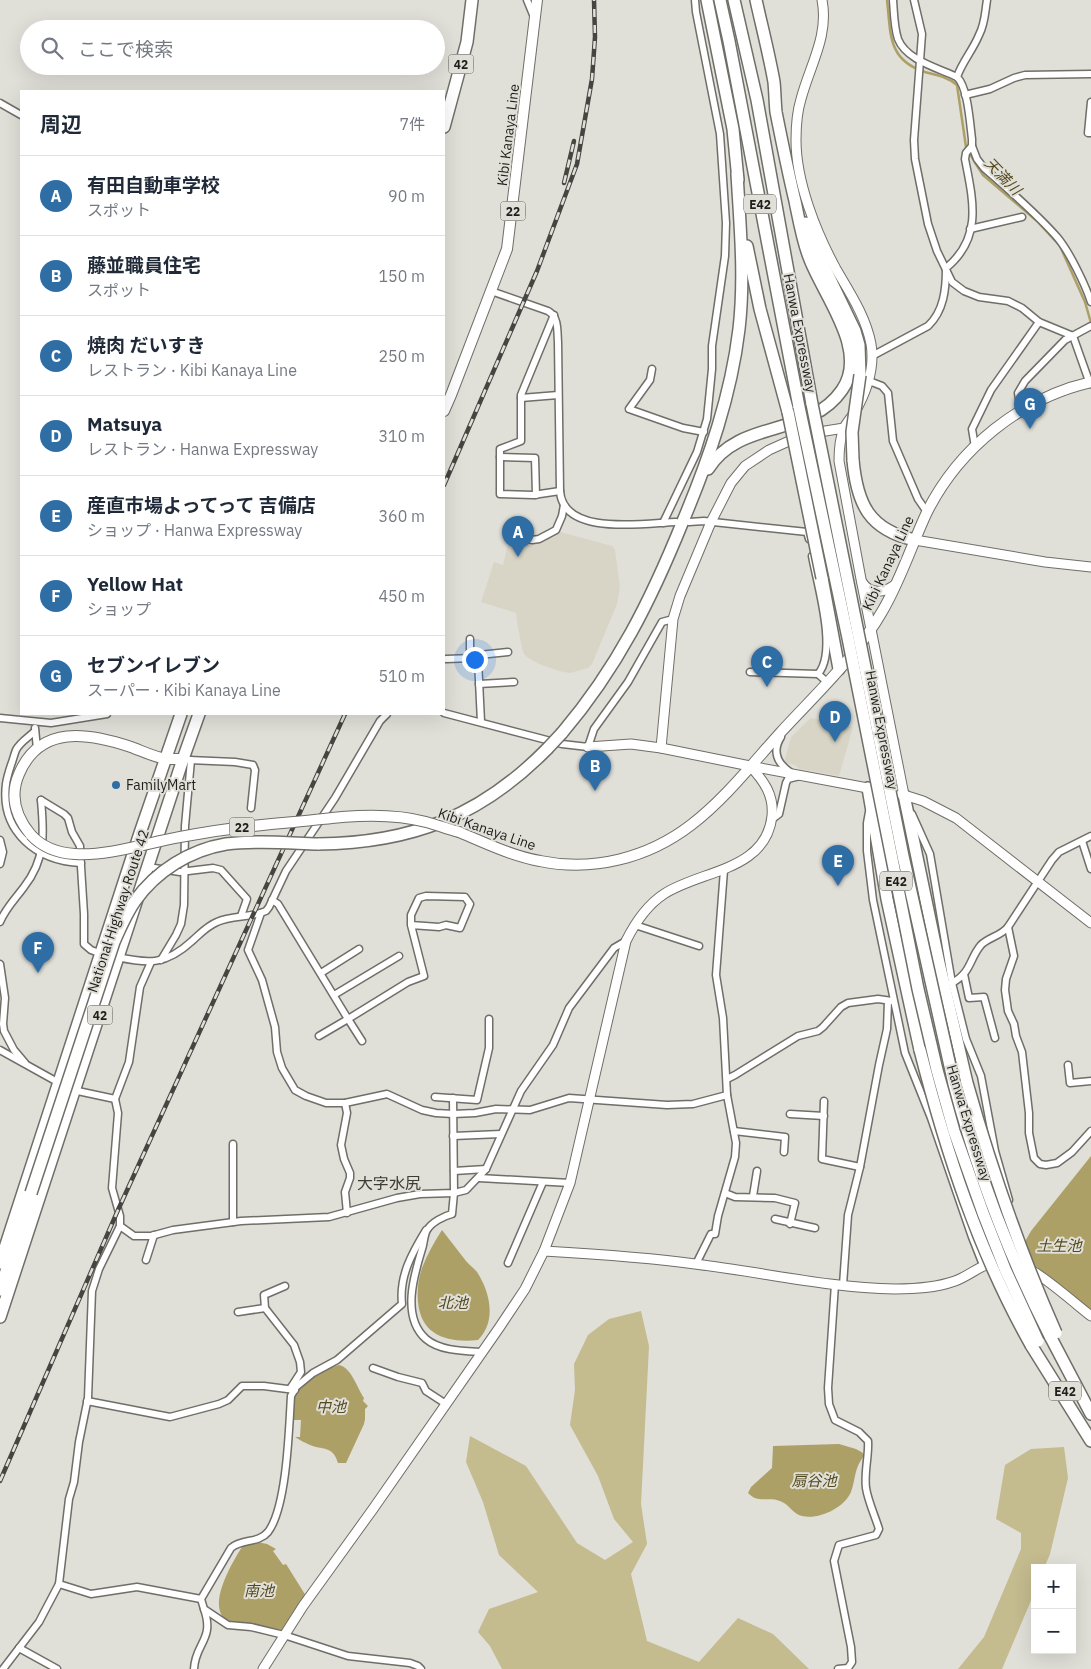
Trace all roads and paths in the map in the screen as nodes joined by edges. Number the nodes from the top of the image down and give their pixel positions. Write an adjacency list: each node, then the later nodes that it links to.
1 (472, 0): 21 (highway, 42)
2 (527, 0): 13 (street)
3 (538, 0): 13 (main road, Kibi Kanaya Line / 22)
4 (695, 0): 44 (street)
5 (707, 0): 25 (highway)
6 (720, 0): 190 (highway, Hanwa Expressway / E42, bridge)
7 (734, 0): 189 (highway, Hanwa Expressway / E42, bridge)
8 (756, 0): 24 (highway)
9 (822, 0): 35 (street)
10 (893, 0): 14 (street)
11 (914, 0): 14 (street)
12 (987, 0): 16 (street)
13 (535, 20): 29 (main road, Kibi Kanaya Line / 22)
14 (920, 62): 16 (street); 28 (street)
15 (1091, 74): 17 (street)
16 (957, 77): 17 (street)
17 (965, 95): 23 (street)
18 (1091, 102): 22 (street)
19 (0, 103): 20 (street)
20 (20, 114)
21 (445, 123)
22 (1091, 133)
23 (972, 146): 27 (street); 30 (street)
24 (788, 169): 37 (highway); 47 (highway)
25 (738, 174): 47 (highway); 67 (highway, bridge)
26 (1022, 217): 27 (street)
27 (970, 229): 28 (street)
28 (946, 268): 32 (street); 35 (street)
29 (491, 291): 31 (street); 42 (main road, Kibi Kanaya Line / 22)
30 (1091, 302)
31 (554, 316): 39 (street); 40 (street)
32 (1039, 322): 34 (street); 45 (street)
33 (1089, 327): 34 (street)
34 (1073, 336): 38 (street); 41 (street)
35 (872, 356): 37 (street)
36 (652, 369): 44 (street)
37 (865, 378): 43 (street); 51 (street); 57 (highway, bridge)
38 (1090, 383): 41 (main road, Kibi Kanaya Line / 22)
39 (558, 395): 40 (street); 48 (street)
40 (520, 398): 46 (street)
41 (1024, 408): 45 (main road, Kibi Kanaya Line / 22)
42 (445, 409)
43 (844, 428): 55 (street); 59 (street)
44 (704, 432): 52 (street)
45 (975, 447): 51 (main road, Kibi Kanaya Line / 22)
46 (500, 457): 49 (street); 49 (street)
47 (699, 483): 184 (highway, bridge)
48 (560, 491): 49 (street); 50 (street)
49 (536, 494)
50 (564, 505): 52 (street); 56 (street)
51 (927, 512): 57 (main road, Kibi Kanaya Line / 22)
52 (663, 522): 53 (street)
53 (676, 522)
54 (689, 522): 55 (street)
55 (711, 522): 61 (street); 69 (street)
56 (518, 536)
57 (915, 540): 58 (street); 60 (main road, Kibi Kanaya Line / 22)
58 (1091, 567)
59 (861, 580): 60 (street); 62 (street)
60 (896, 584): 62 (main road, Kibi Kanaya Line / 22)
61 (673, 619): 83 (street); 85 (street)
62 (871, 630): 67 (main road, Kibi Kanaya Line / 22); 92 (street)
63 (470, 639): 65 (street)
64 (508, 652): 65 (street)
65 (474, 657): 66 (street); 72 (street)
66 (446, 659)
67 (839, 669): 71 (main road, Kibi Kanaya Line / 22)
68 (750, 672): 69 (street)
69 (818, 674): 71 (street)
70 (514, 682): 72 (street)
71 (827, 682): 81 (main road, Kibi Kanaya Line / 22)
72 (479, 684): 80 (street)
73 (445, 713): 80 (street)
74 (101, 715): 79 (street)
75 (181, 715): 86 (highway, National Highway Route 42 / 42)
76 (199, 715): 87 (highway, National Highway Route 42 / 42)
77 (386, 715): 106 (street)
78 (0, 718): 79 (street)
79 (34, 722): 82 (street)
80 (481, 722): 83 (street)
81 (788, 725): 88 (main road, Kibi Kanaya Line / 22); 89 (street)
82 (35, 731): 84 (street); 98 (street)
83 (588, 747): 85 (street)
84 (37, 748): 86 (main road, Kibi Kanaya Line / 22); 88 (main road, Kibi Kanaya Line / 22, bridge)
85 (660, 748): 88 (street)
86 (166, 759): 87 (main road, Kibi Kanaya Line / 22); 117 (highway, National Highway Route 42 / 42)
87 (187, 759): 93 (street); 101 (highway, National Highway Route 42 / 42); 104 (street)
88 (750, 766): 89 (street); 94 (street)
89 (791, 773): 90 (street)
90 (806, 776): 91 (street); 94 (street)
91 (868, 788): 92 (street); 127 (street); 190 (highway, bridge)
92 (904, 795): 105 (street); 125 (street); 189 (highway, bridge)
93 (251, 808)
94 (771, 820): 103 (street)
95 (1091, 836): 97 (street)
96 (0, 840): 100 (street)
97 (1082, 841): 102 (street); 105 (street)
98 (41, 854): 99 (street); 99 (street); 109 (street)
99 (81, 863): 117 (street)
100 (0, 864)
101 (148, 867): 104 (street); 119 (highway, National Highway Route 42 / 42)
102 (1091, 869)
103 (724, 870): 111 (street); 136 (street)
104 (185, 872): 108 (street); 120 (street)
105 (1037, 881): 110 (street); 113 (street)
106 (272, 900): 107 (street); 123 (street)
107 (261, 913): 108 (street); 146 (street)
108 (241, 916): 120 (street)
109 (1, 918)
110 (1091, 923)
111 (635, 924): 114 (street); 115 (street)
112 (411, 925): 112 (street); 128 (street)
113 (1008, 927): 124 (street); 152 (street)
114 (626, 941): 144 (street); 147 (street)
115 (699, 946)
116 (359, 949): 123 (street)
117 (100, 953): 119 (street); 138 (highway, National Highway Route 42 / 42)
118 (399, 956): 126 (street)
119 (119, 957): 121 (street); 139 (highway, National Highway Route 42 / 42)
120 (161, 960): 121 (street)
121 (151, 962): 143 (street)
122 (0, 964): 135 (street)
123 (321, 973): 126 (street)
124 (964, 974): 125 (street); 131 (street)
125 (952, 983): 175 (street)
126 (334, 995): 128 (street)
127 (891, 1001): 136 (street); 157 (street); 175 (street)
128 (348, 1019): 130 (street); 132 (street)
129 (489, 1019): 142 (street)
130 (319, 1036)
131 (995, 1038)
132 (362, 1042)
133 (0, 1050): 135 (street)
134 (1068, 1065): 137 (street)
135 (29, 1066): 138 (street)
136 (726, 1079): 140 (street)
137 (1091, 1081)
138 (59, 1083): 139 (street); 179 (highway, National Highway Route 42 / 42)
139 (75, 1091): 143 (street); 188 (highway, National Highway Route 42 / 42)
140 (727, 1095): 144 (street); 151 (street)
141 (435, 1097): 142 (street)
142 (453, 1098): 148 (street)
143 (115, 1099): 171 (street)
144 (590, 1100): 147 (street); 163 (street)
145 (824, 1101): 150 (street)
146 (345, 1103): 148 (street); 167 (street)
147 (512, 1110): 148 (street); 153 (street)
148 (453, 1114): 154 (street)
149 (790, 1114): 150 (street)
150 (824, 1116): 157 (street)
151 (734, 1130): 156 (street); 165 (street)
152 (1091, 1131)
153 (501, 1134): 154 (street); 158 (street)
154 (453, 1136): 160 (street)
155 (233, 1144): 169 (street)
156 (784, 1152)
157 (860, 1166): 182 (street)
158 (486, 1169): 160 (street); 161 (street)
159 (757, 1171): 166 (street)
160 (454, 1172): 164 (street)
161 (480, 1178): 162 (street); 164 (street)
162 (543, 1182): 163 (street); 178 (street)
163 (570, 1183): 176 (street)
164 (454, 1193): 167 (street); 173 (street)
165 (725, 1193): 166 (street); 180 (street)
166 (753, 1196): 170 (street)
167 (347, 1213): 169 (street)
168 (775, 1219): 170 (street)
169 (234, 1222): 174 (street)
170 (790, 1224): 172 (street)
171 (120, 1226): 174 (street); 194 (street)
172 (814, 1228)
173 (426, 1230): 191 (street); 193 (street)
174 (154, 1235): 177 (street)
175 (972, 1237): 181 (street)
176 (544, 1251): 180 (street); 191 (street)
177 (146, 1260)
178 (508, 1262)
179 (0, 1263)
180 (696, 1264): 182 (street)
181 (983, 1265): 182 (street); 187 (street)
182 (839, 1285): 208 (street)
183 (285, 1286): 185 (street)
184 (0, 1290)
185 (265, 1308): 186 (street); 193 (street)
186 (238, 1312)
187 (1091, 1316)
188 (0, 1317)
189 (1053, 1334): 196 (highway)
190 (1035, 1343): 197 (highway, Hanwa Expressway / E42)
191 (482, 1352): 195 (street)
192 (373, 1368): 195 (street)
193 (292, 1390): 194 (street); 199 (street)
194 (87, 1401): 198 (street)
195 (446, 1404): 201 (street)
196 (1091, 1413)
197 (1091, 1441)
198 (59, 1584): 199 (street); 202 (street)
199 (201, 1599): 200 (street)
200 (204, 1609): 201 (street); 205 (street)
201 (284, 1635): 206 (street); 207 (street)
202 (19, 1648): 203 (street); 204 (street)
203 (3, 1669)
204 (56, 1669)
205 (194, 1669)
206 (264, 1669)
207 (420, 1669)
208 (838, 1669)

